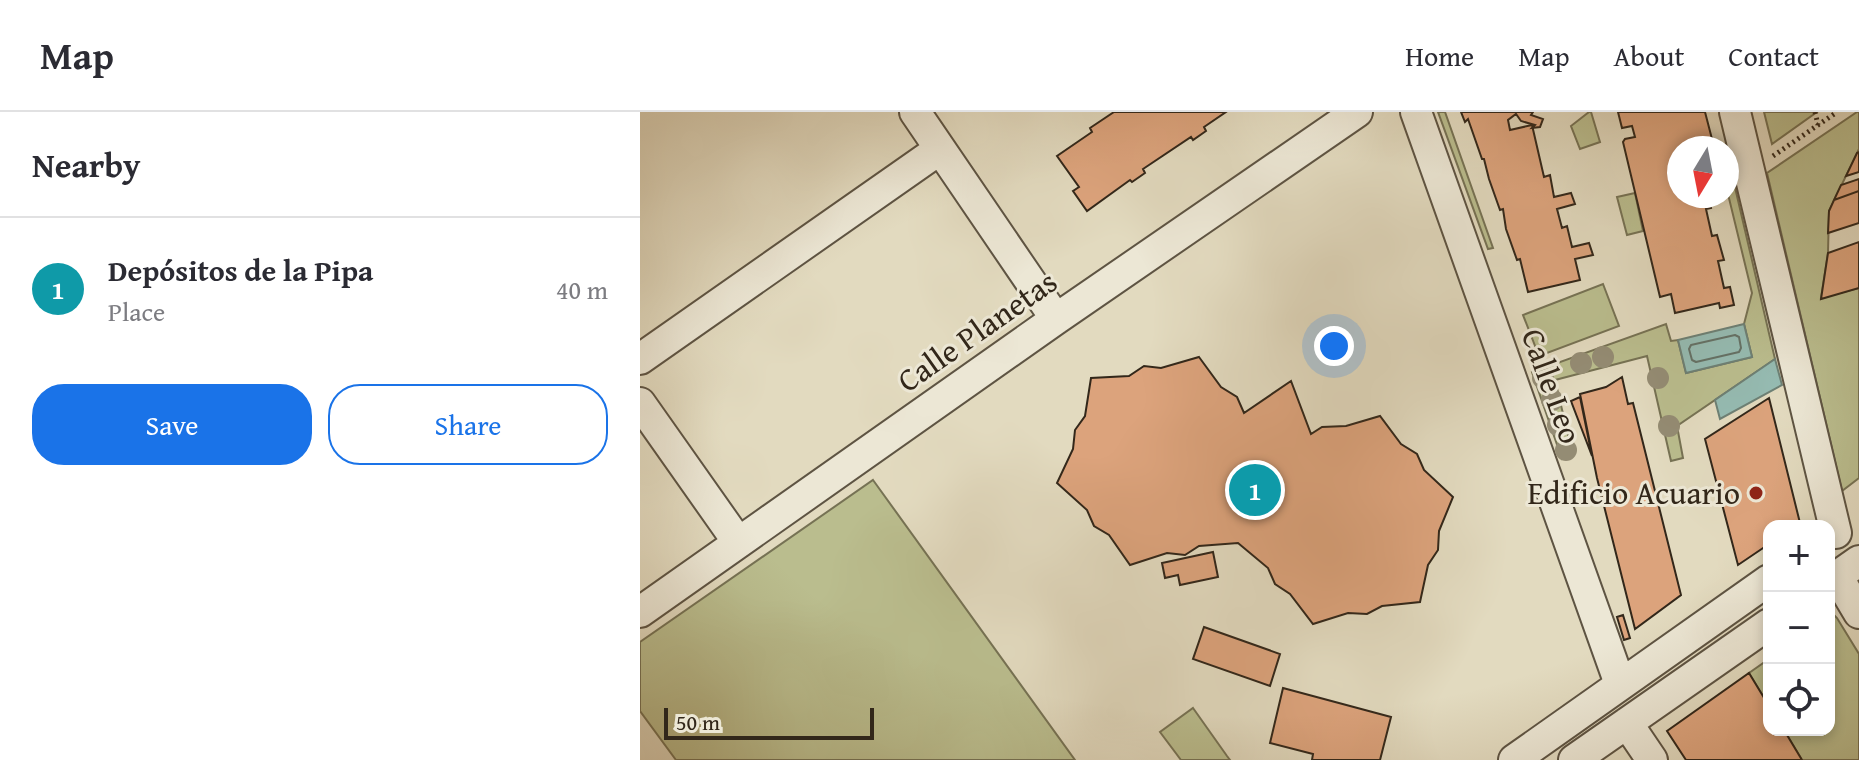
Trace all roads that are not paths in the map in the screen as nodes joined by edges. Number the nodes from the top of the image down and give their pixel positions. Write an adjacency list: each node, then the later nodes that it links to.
1 (915, 112): 5 (street)
2 (1357, 112): 6 (street, Calle Planetas)
3 (1416, 112): 16 (street, Calle Leo)
4 (1735, 112): 9 (street)
5 (940, 149): 6 (street); 7 (street)
6 (1056, 319): 10 (street, Calle Planetas)
7 (640, 359)
8 (640, 403): 10 (street)
9 (1841, 529)
10 (738, 542): 13 (street, Calle Planetas)
11 (1842, 573): 14 (street)
12 (1763, 584): 16 (street)
13 (640, 612)
14 (1859, 613)
15 (1763, 628): 17 (street)
16 (1620, 684): 18 (street)
17 (1627, 723): 19 (street); 20 (street)
18 (1514, 760)
19 (1574, 760)
20 (1652, 760)

